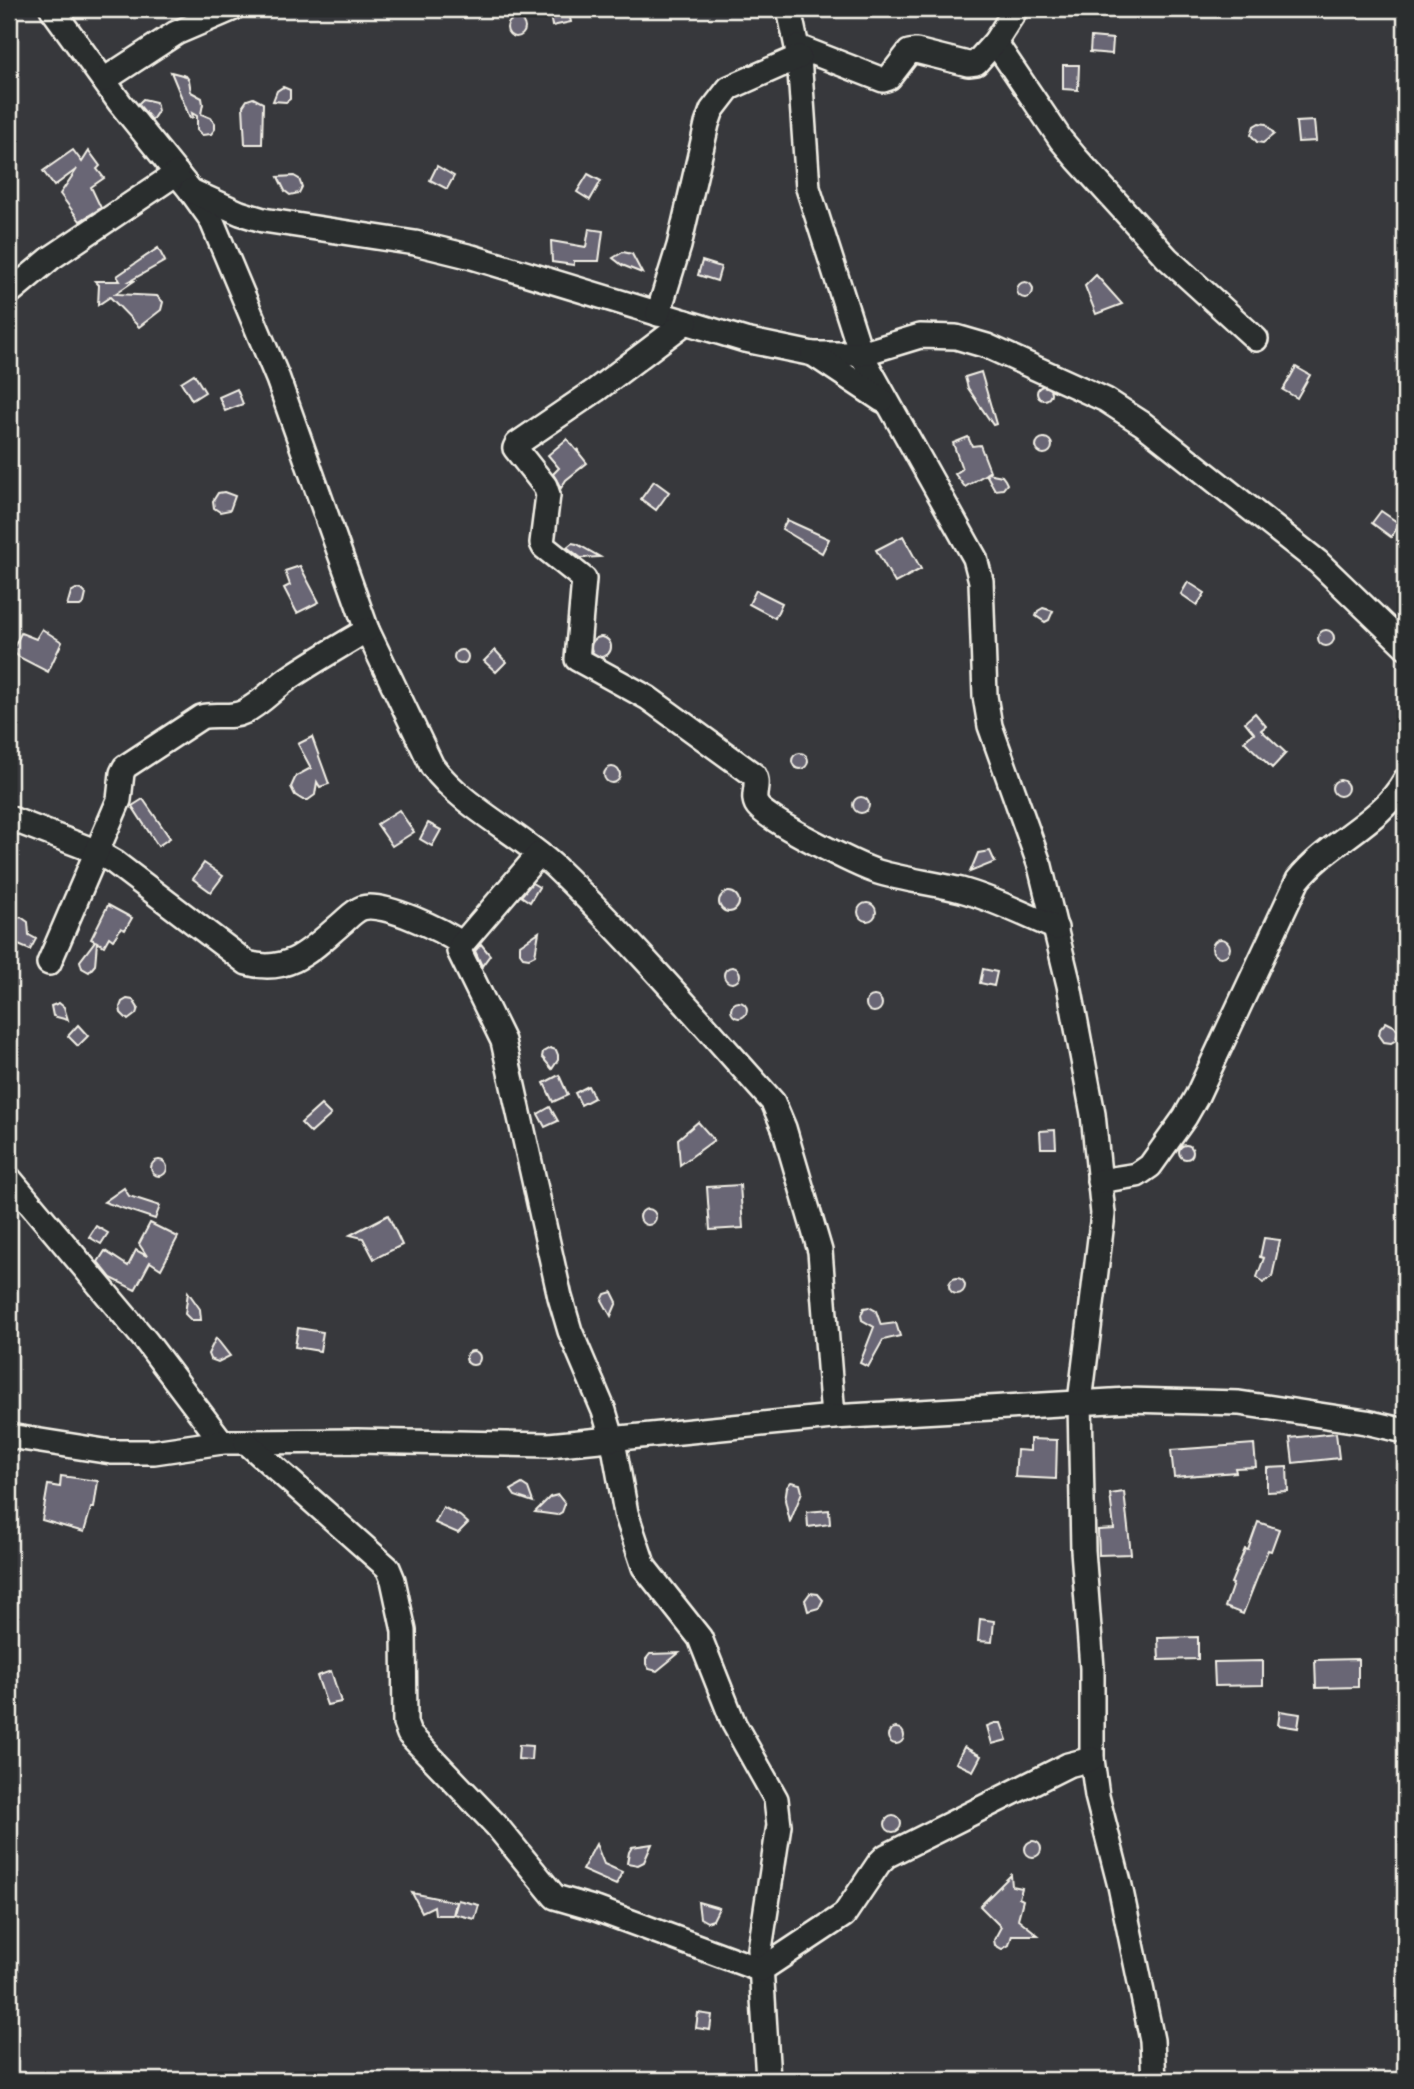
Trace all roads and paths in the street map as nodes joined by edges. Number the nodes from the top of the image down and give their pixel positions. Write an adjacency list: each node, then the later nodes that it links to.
1 (52, 9): 7 (street)
2 (232, 9): 7 (street)
3 (789, 9): 6 (street)
4 (1016, 9): 5 (street)
5 (995, 41): 6 (street); 13 (street)
6 (798, 52): 11 (street); 15 (street)
7 (104, 80): 8 (street)
8 (177, 173): 9 (street); 10 (street)
9 (191, 191): 11 (street); 17 (street)
10 (9, 293)
11 (658, 314): 12 (street)
12 (686, 322): 14 (street); 25 (street)
13 (1256, 339)
14 (813, 354): 15 (street); 16 (street)
15 (861, 354): 16 (street); 18 (street)
16 (888, 404): 25 (street)
17 (367, 631): 23 (street); 24 (street)
18 (1405, 646)
19 (1405, 780): 21 (street)
20 (1405, 809): 21 (street)
21 (1378, 813): 29 (street)
22 (9, 818): 23 (street)
23 (95, 851): 26 (street); 27 (street)
24 (539, 854): 26 (street); 31 (street)
25 (1056, 928): 29 (street)
26 (462, 944): 34 (street)
27 (49, 963)
28 (9, 1178): 36 (street)
29 (1100, 1181): 30 (street)
30 (1080, 1402): 31 (street); 32 (street); 37 (street)
31 (833, 1417): 34 (street)
32 (1405, 1431)
33 (9, 1436): 36 (street)
34 (613, 1441): 35 (street); 38 (street)
35 (246, 1442): 36 (street); 38 (street)
36 (222, 1443)
37 (1092, 1759): 38 (street); 40 (street)
38 (761, 1970): 39 (street)
39 (768, 2080)
40 (1154, 2080)

